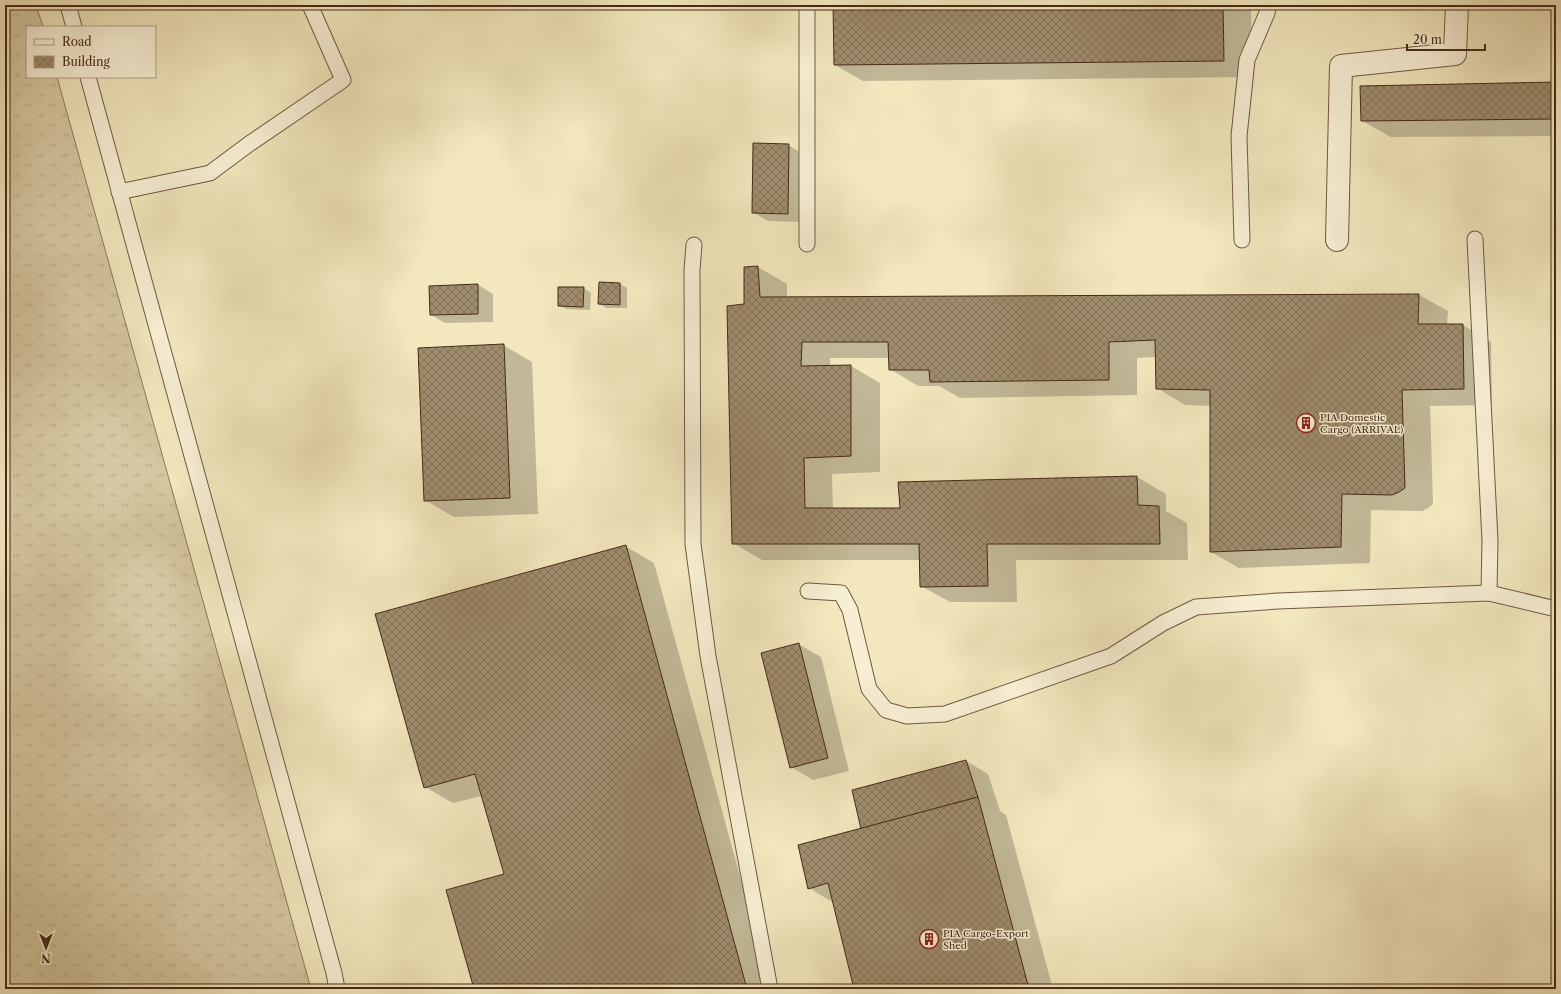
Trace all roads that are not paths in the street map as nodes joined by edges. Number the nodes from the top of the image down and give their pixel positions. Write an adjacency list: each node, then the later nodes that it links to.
1 (68, 5): 6 (lane)
2 (310, 5): 8 (lane)
3 (807, 5): 12 (lane)
4 (1268, 5): 10 (lane)
5 (1457, 5): 11 (street)
6 (74, 26)
7 (88, 78): 8 (lane)
8 (119, 192): 17 (lane)
9 (1475, 239): 15 (lane)
10 (1242, 240)
11 (1337, 240)
12 (807, 244)
13 (694, 245): 18 (lane)
14 (808, 591): 15 (lane)
15 (1489, 594): 16 (lane)
16 (1556, 609)
17 (337, 989)
18 (770, 989)

